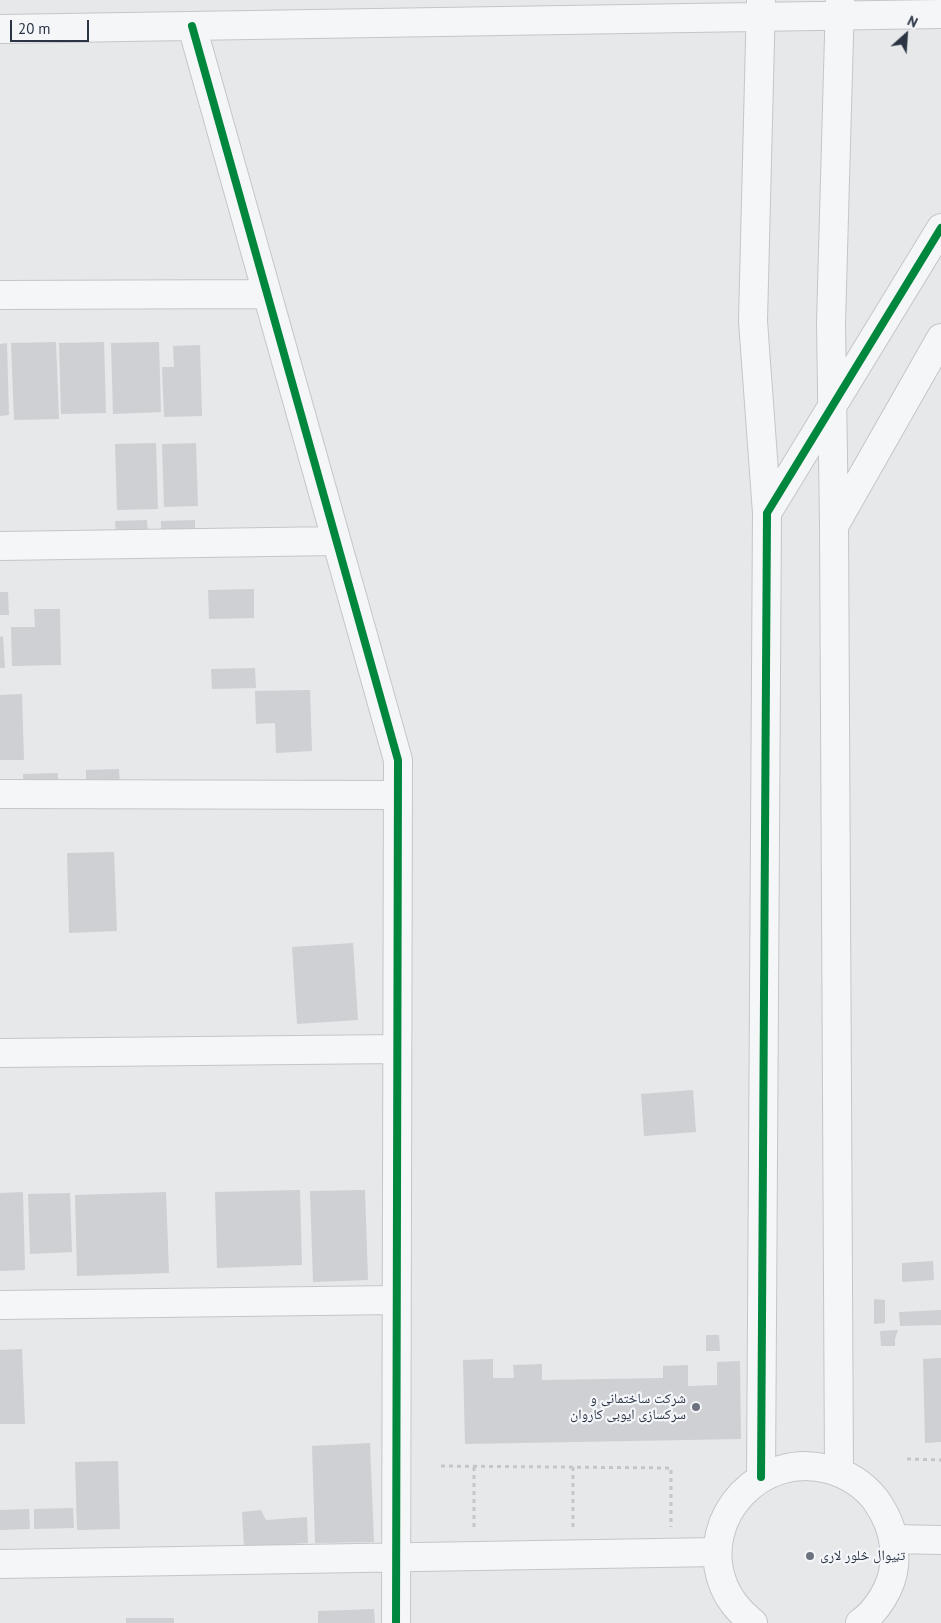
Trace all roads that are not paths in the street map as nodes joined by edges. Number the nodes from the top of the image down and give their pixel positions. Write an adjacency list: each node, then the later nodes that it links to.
1 (761, 8): 2 (street); 4 (street); 11 (street)
2 (839, 8): 3 (street); 10 (street)
3 (941, 14)
4 (192, 26): 5 (street); 7 (street)
5 (0, 29)
6 (941, 228): 10 (street)
7 (267, 294): 8 (street); 13 (street)
8 (0, 295)
9 (941, 338): 12 (street)
10 (832, 407): 11 (street); 12 (street)
11 (767, 513): 22 (street)
12 (834, 526): 21 (street)
13 (336, 541): 14 (street); 16 (street)
14 (0, 546)
15 (0, 794): 16 (street)
16 (398, 795): 17 (street)
17 (397, 1049): 18 (street); 19 (street)
18 (0, 1053)
19 (396, 1300): 20 (street); 26 (street)
20 (0, 1305)
21 (839, 1472): 22 (street); 23 (street)
22 (761, 1477): 25 (street)
23 (894, 1539): 24 (street); 30 (street)
24 (941, 1540)
25 (717, 1552): 26 (street); 29 (street)
26 (396, 1557): 27 (street); 28 (street)
27 (0, 1564)
28 (396, 1623)
29 (753, 1623)
30 (860, 1623)

